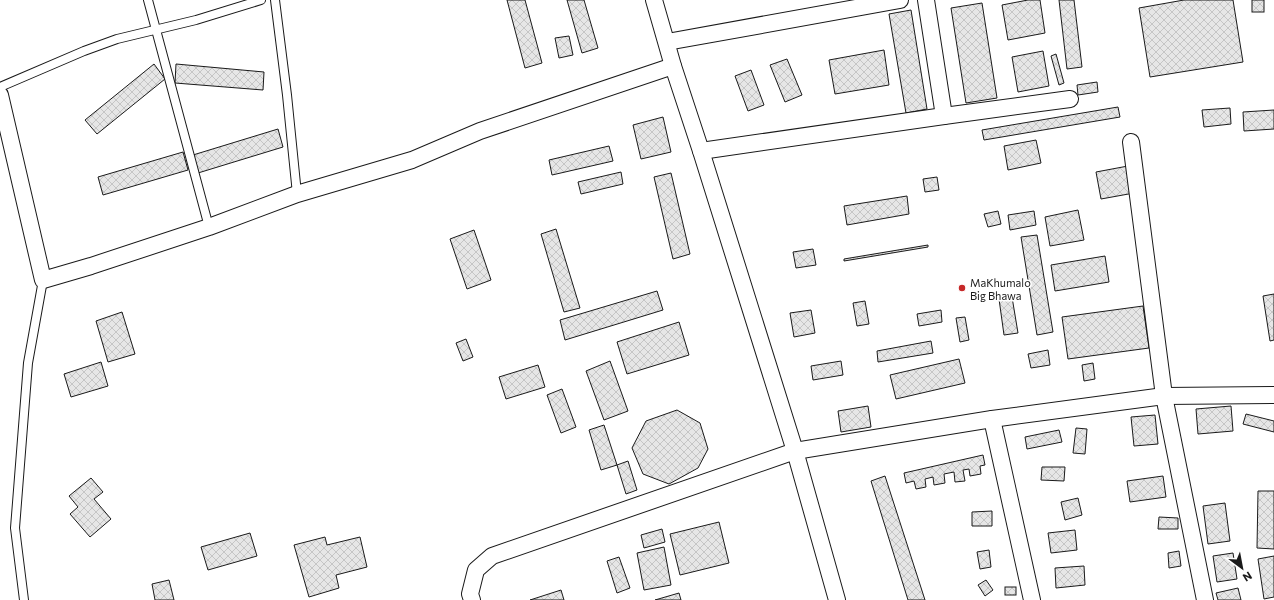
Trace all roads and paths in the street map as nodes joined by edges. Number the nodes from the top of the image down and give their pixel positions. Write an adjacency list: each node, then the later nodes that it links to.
1 (148, 0): 7 (lane)
2 (261, 0): 7 (lane)
3 (275, 0): 16 (lane)
4 (654, 0): 8 (street)
5 (900, 0): 8 (street)
6 (926, 0): 13 (street)
7 (156, 30): 10 (lane); 17 (lane)
8 (667, 42): 9 (street)
9 (673, 66): 15 (street); 16 (street)
10 (0, 87)
11 (0, 95): 18 (street)
12 (1070, 99): 13 (street)
13 (944, 116): 15 (street)
14 (1131, 142): 20 (street)
15 (701, 151): 22 (street)
16 (297, 194): 17 (street)
17 (209, 227): 18 (street)
18 (43, 280): 23 (lane)
19 (1274, 395): 20 (street)
20 (1164, 396): 21 (street); 27 (street)
21 (992, 419): 22 (street); 26 (street)
22 (795, 451): 24 (street); 25 (street)
23 (24, 600)
24 (472, 600)
25 (837, 600)
26 (1032, 600)
27 (1204, 600)

